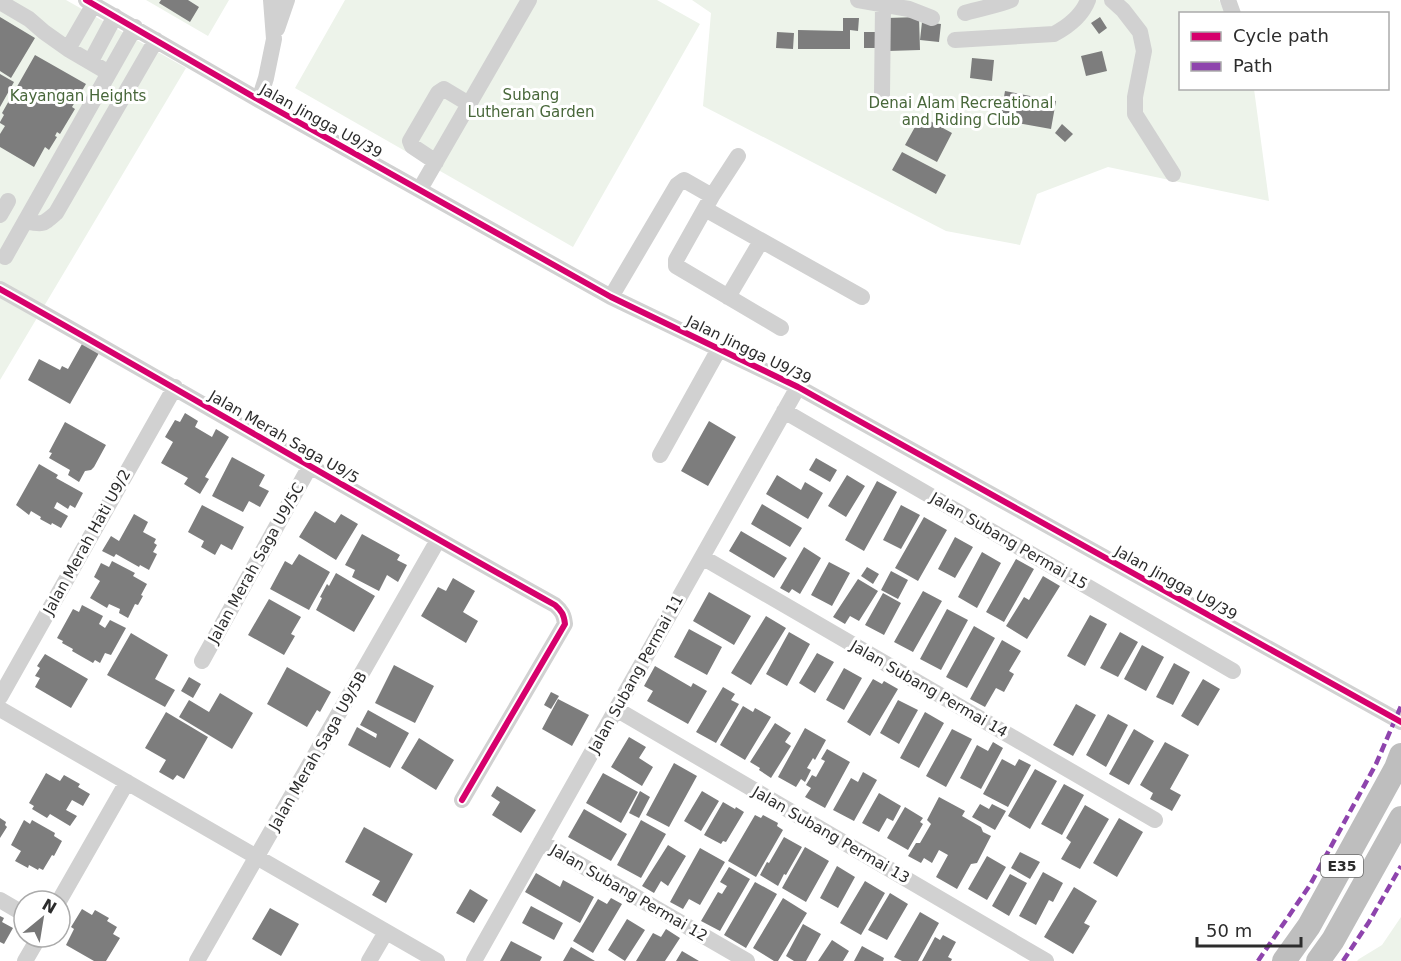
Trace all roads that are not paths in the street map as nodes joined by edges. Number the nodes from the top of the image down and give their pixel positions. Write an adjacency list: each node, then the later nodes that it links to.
1 (272, 0): 15 (street)
2 (287, 0): 15 (street)
3 (529, 0): 23 (street)
4 (858, 0): 10 (street)
5 (1011, 0): 11 (street)
6 (1088, 0): 17 (street)
7 (1112, 0): 26 (street)
8 (0, 2): 18 (street)
9 (90, 2): 12 (street, Jalan Jingga U9/39); 18 (street)
10 (883, 6): 13 (street); 21 (street)
11 (965, 13)
12 (115, 16): 14 (street, Jalan Jingga U9/39); 19 (street)
13 (932, 18)
14 (135, 27): 16 (street, Jalan Jingga U9/39); 20 (street)
15 (274, 39): 22 (street)
16 (156, 40): 22 (street, Jalan Jingga U9/39); 29 (street)
17 (955, 40)
18 (68, 49): 19 (street)
19 (91, 61): 20 (street)
20 (109, 73): 29 (street)
21 (882, 95)
22 (259, 100): 27 (street, Jalan Jingga U9/39)
23 (469, 104): 25 (street); 25 (street)
24 (738, 156): 28 (street)
25 (436, 162): 27 (street)
26 (1173, 174)
27 (420, 189): 33 (street, Jalan Jingga U9/39)
28 (709, 203): 30 (street); 33 (street); 34 (street)
29 (25, 220): 31 (street)
30 (761, 241): 34 (street); 35 (street)
31 (5, 256)
32 (0, 289): 38 (street, Jalan Merah Saga U9/5)
33 (611, 297): 37 (street, Jalan Jingga U9/39)
34 (728, 297): 36 (street)
35 (862, 297)
36 (782, 328)
37 (719, 350): 39 (street, Jalan Jingga U9/39); 41 (street)
38 (175, 387): 42 (street, Jalan Merah Saga U9/5); 47 (street, Jalan Merah Hati U9/2)
39 (798, 387): 40 (street, Jalan Subang Permai 11); 50 (street, Jalan Jingga U9/39)
40 (784, 411): 44 (street, Jalan Subang Permai 11); 46 (street, Jalan Subang Permai 15)
41 (660, 455)
42 (310, 466): 43 (street, Jalan Merah Saga U9/5); 45 (street, Jalan Merah Saga U9/5C)
43 (438, 540): 53 (street, Jalan Merah Saga U9/5); 57 (street, Jalan Merah Saga U9/5B)
44 (702, 557): 49 (street, Jalan Subang Permai 11); 55 (street, Jalan Subang Permai 14)
45 (202, 661)
46 (1233, 671)
47 (0, 697)
48 (0, 709): 52 (street)
49 (616, 709): 56 (street, Jalan Subang Permai 11); 65 (street, Jalan Subang Permai 13)
50 (1401, 722)
51 (1399, 762): 66 (highway, E35)
52 (127, 782): 57 (street); 58 (street)
53 (462, 800)
54 (1401, 818): 67 (highway, E35)
55 (1155, 820)
56 (541, 842): 63 (street, Jalan Subang Permai 11); 64 (street, Jalan Subang Permai 12)
57 (257, 857): 59 (street); 60 (street, Jalan Merah Saga U9/5B)
58 (66, 889)
59 (386, 932): 61 (street); 62 (street)
60 (197, 961)
61 (369, 961)
62 (437, 961)
63 (474, 961)
64 (747, 961)
65 (1046, 961)
66 (1284, 961)
67 (1318, 961)

